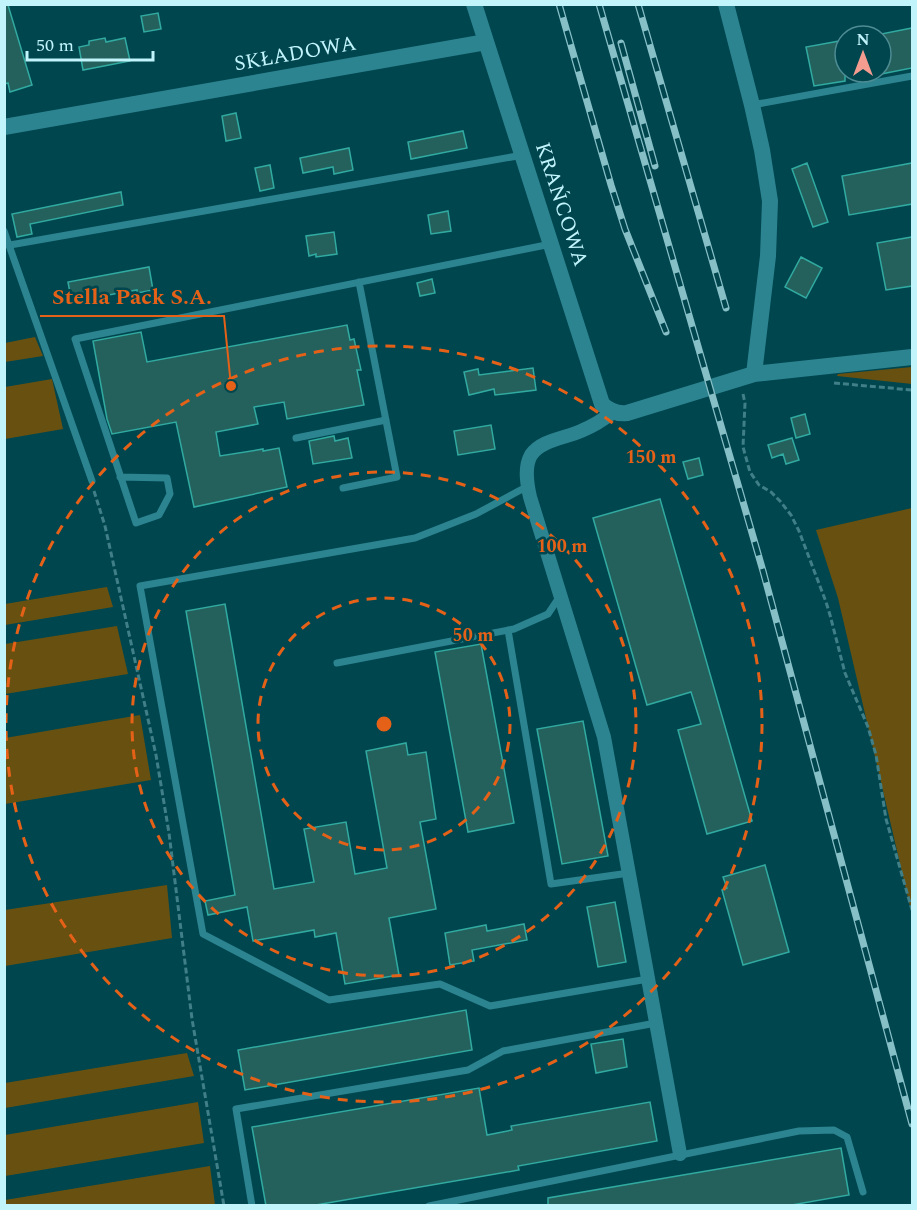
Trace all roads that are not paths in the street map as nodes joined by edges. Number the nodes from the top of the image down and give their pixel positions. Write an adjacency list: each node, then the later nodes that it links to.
1 (474, 4): 3 (street, KRAŃCOWA)
2 (726, 4): 5 (street)
3 (486, 42): 6 (street, SKŁADOWA); 7 (street, KRAŃCOWA)
4 (912, 76): 5 (lane)
5 (752, 105): 13 (street)
6 (4, 127)
7 (523, 155): 9 (street, KRAŃCOWA); 10 (lane)
8 (4, 231): 10 (lane)
9 (551, 244): 11 (lane); 14 (street, KRAŃCOWA)
10 (10, 245): 18 (lane)
11 (359, 282): 15 (lane); 17 (lane)
12 (912, 357): 13 (street)
13 (746, 376): 14 (street)
14 (613, 412): 19 (street)
15 (386, 420): 16 (lane); 20 (lane)
16 (296, 438)
17 (120, 477): 17 (lane)
18 (92, 481)
19 (528, 486): 21 (street); 25 (lane)
20 (343, 488)
21 (560, 596): 22 (lane); 24 (street)
22 (508, 630): 23 (lane); 24 (lane)
23 (338, 663)
24 (629, 873): 25 (street)
25 (648, 979): 26 (street)
26 (656, 1023): 27 (street); 29 (lane)
27 (680, 1154): 28 (lane); 30 (lane)
28 (863, 1192)
29 (252, 1206)
30 (429, 1206)

